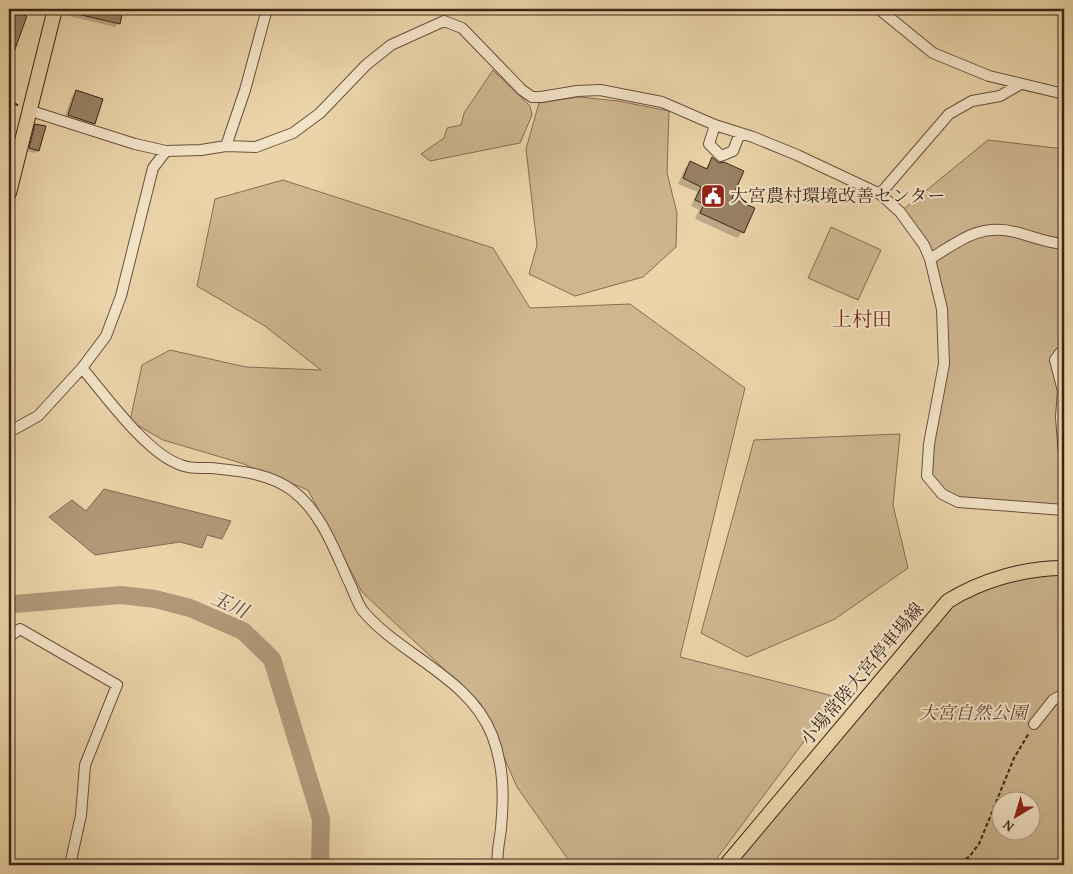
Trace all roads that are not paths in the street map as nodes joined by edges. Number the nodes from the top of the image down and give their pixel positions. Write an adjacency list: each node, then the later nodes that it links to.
1 (55, 9): 6 (main road)
2 (267, 9): 9 (street)
3 (879, 9): 4 (street)
4 (1019, 85): 5 (street); 12 (street)
5 (1064, 94)
6 (28, 110): 10 (street); 11 (main road)
7 (715, 126): 8 (street); 8 (street); 9 (street)
8 (740, 133): 12 (street)
9 (226, 146): 10 (street)
10 (166, 151): 16 (street)
11 (9, 193)
12 (880, 194): 14 (street)
13 (1064, 244): 14 (street)
14 (930, 258): 19 (street)
15 (1064, 352): 18 (street)
16 (82, 368): 17 (street); 25 (street)
17 (9, 432)
18 (1064, 455)
19 (1064, 510)
20 (1064, 568): 26 (main road, 小場常陸大宮停車場線)
21 (9, 637): 24 (street)
22 (1064, 694): 23 (street)
23 (1034, 724)
24 (70, 865)
25 (498, 865)
26 (726, 865)

